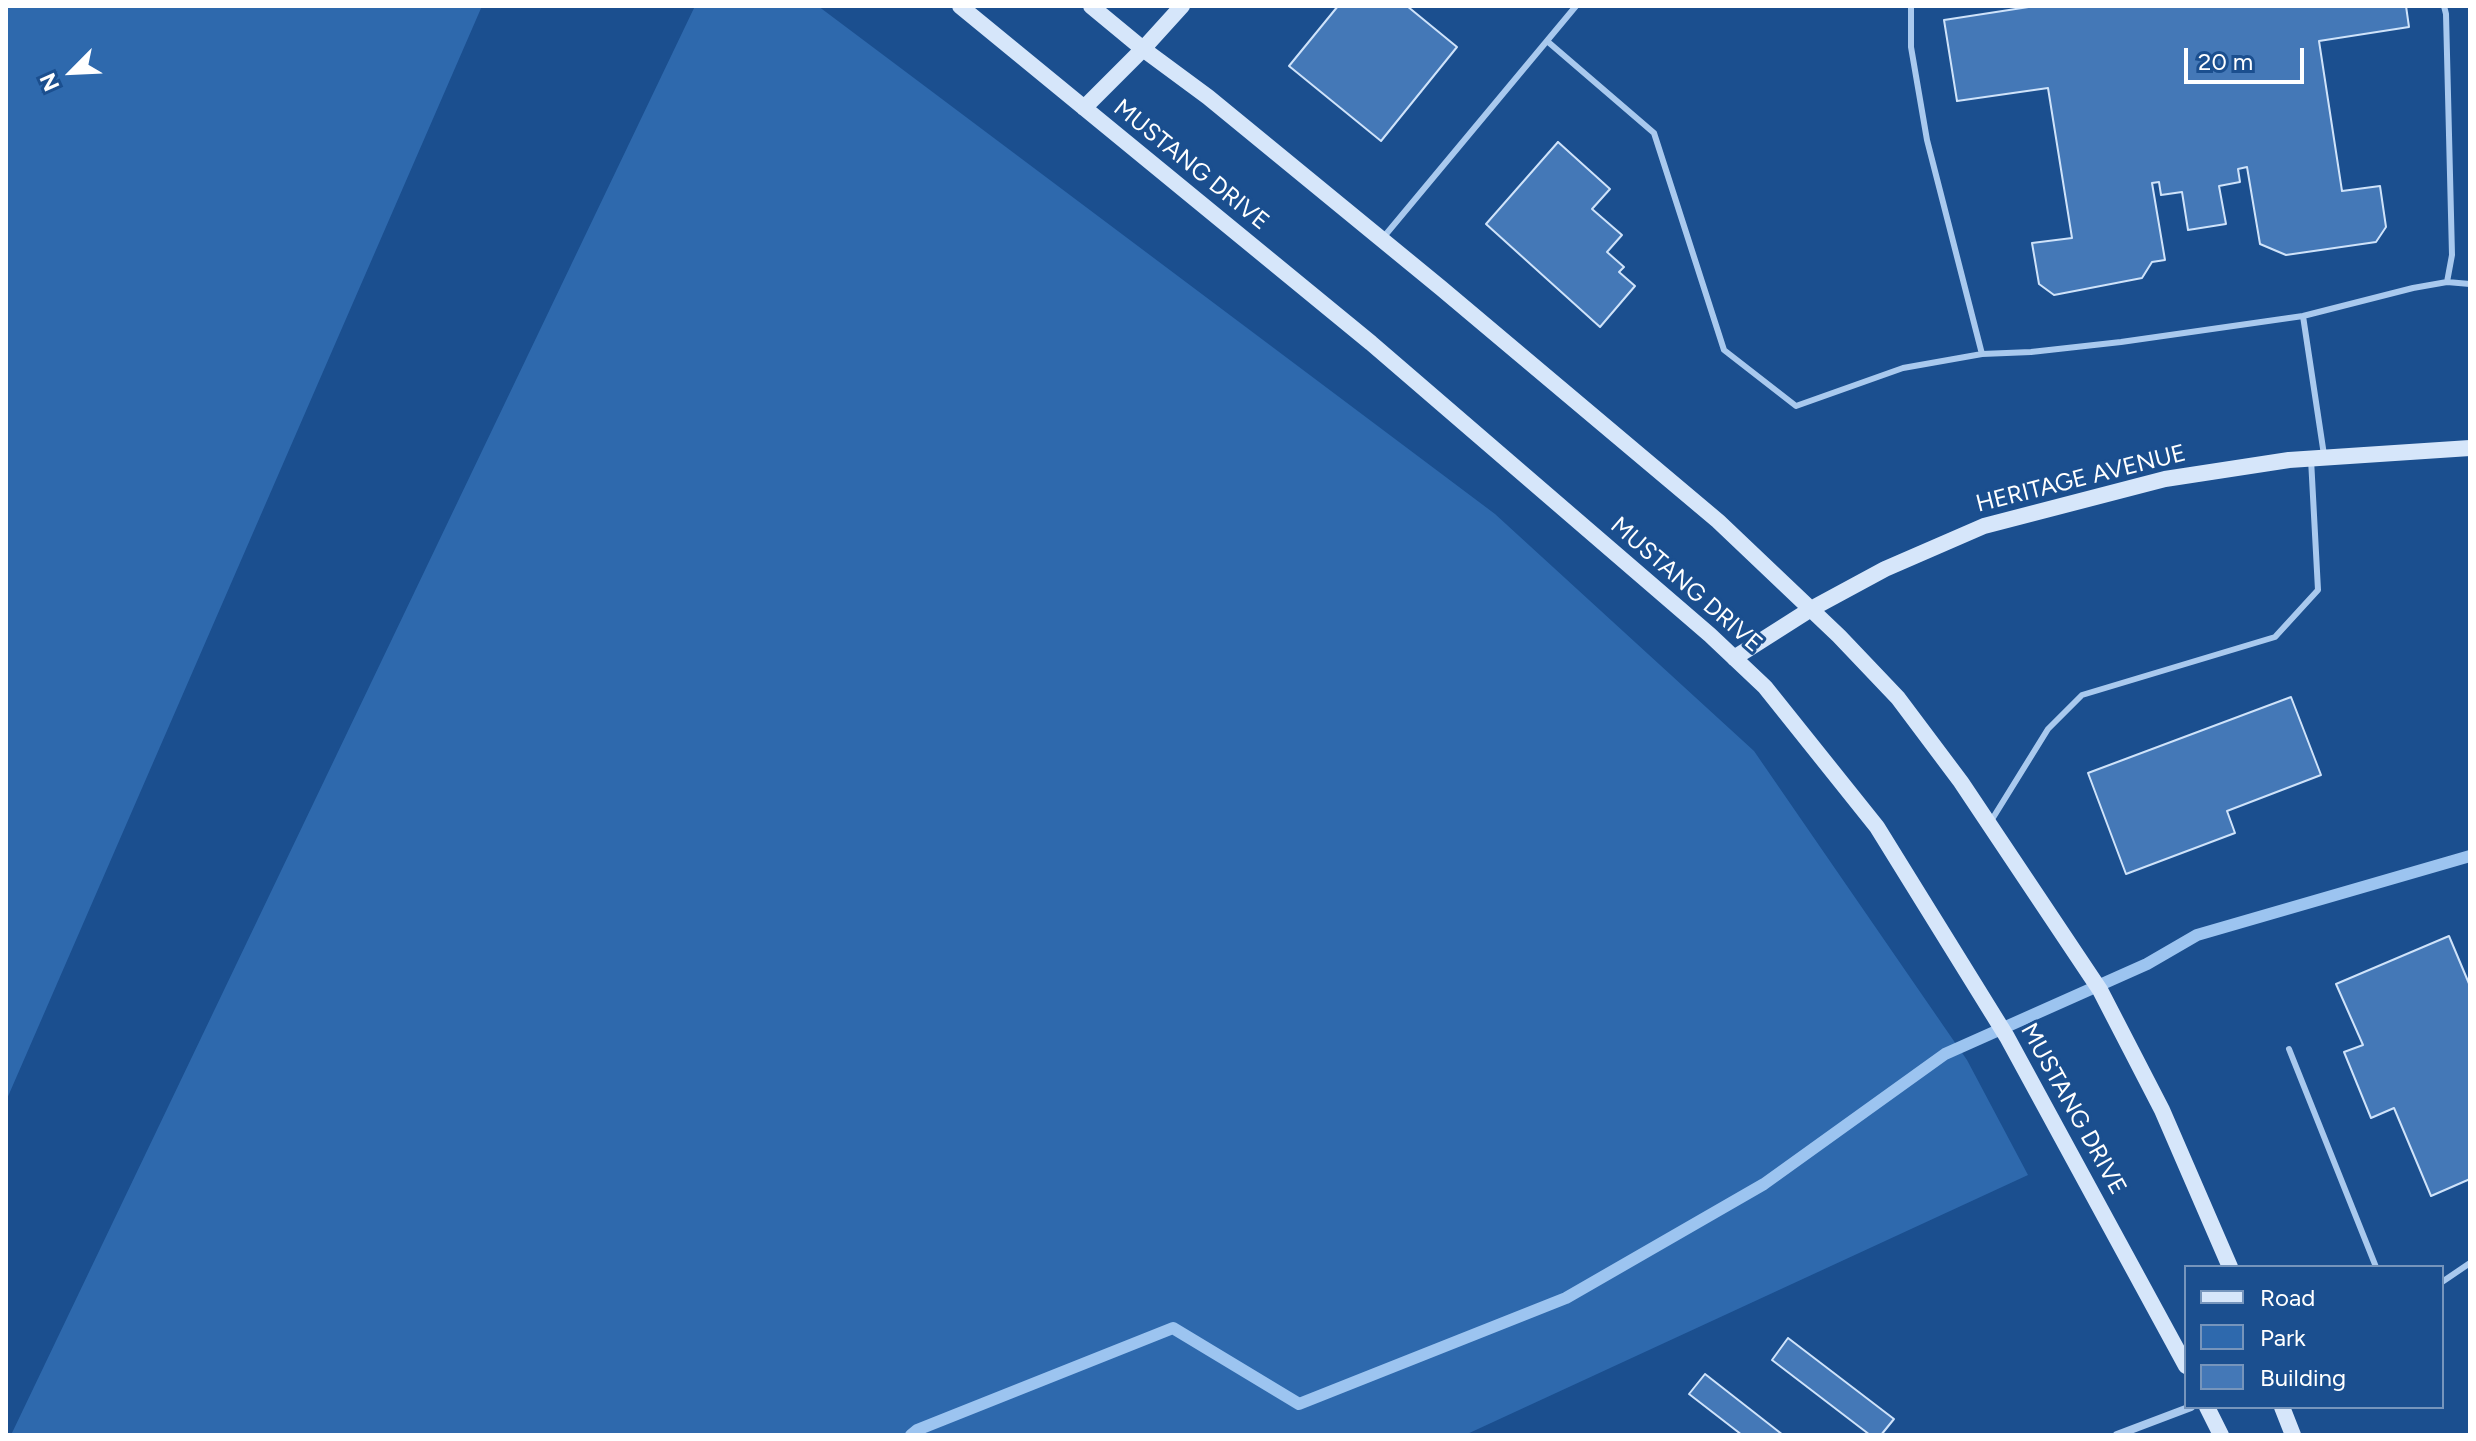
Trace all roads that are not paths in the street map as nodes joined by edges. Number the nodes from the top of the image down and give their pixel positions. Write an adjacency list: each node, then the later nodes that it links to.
1 (960, 6): 9 (main road, MUSTANG DRIVE)
2 (1091, 6): 8 (main road)
3 (1182, 6): 8 (main road)
4 (1576, 6): 7 (lane)
5 (1911, 6): 14 (lane)
6 (2444, 6): 11 (lane)
7 (1547, 41): 10 (lane); 14 (lane)
8 (1143, 49): 9 (main road); 10 (main road)
9 (1084, 108): 18 (main road, MUSTANG DRIVE)
10 (1382, 239): 17 (main road)
11 (2447, 282): 12 (lane); 13 (lane)
12 (2470, 284)
13 (2303, 316): 14 (lane); 16 (lane)
14 (1982, 354)
15 (2470, 448): 16 (main road, HERITAGE AVENUE)
16 (2318, 459): 17 (main road, HERITAGE AVENUE); 19 (lane)
17 (1811, 609): 18 (main road, HERITAGE AVENUE); 19 (main road)
18 (1734, 658): 25 (main road, MUSTANG DRIVE)
19 (1989, 825): 22 (main road)
20 (2289, 1049): 23 (lane)
21 (2470, 1263): 24 (lane)
22 (2229, 1265)
23 (2375, 1265)
24 (2444, 1281)
25 (2184, 1362)
26 (2186, 1409): 29 (street)
27 (2208, 1409): 30 (main road)
28 (2283, 1409): 31 (main road)
29 (2117, 1435)
30 (2221, 1435)
31 (2293, 1435)

